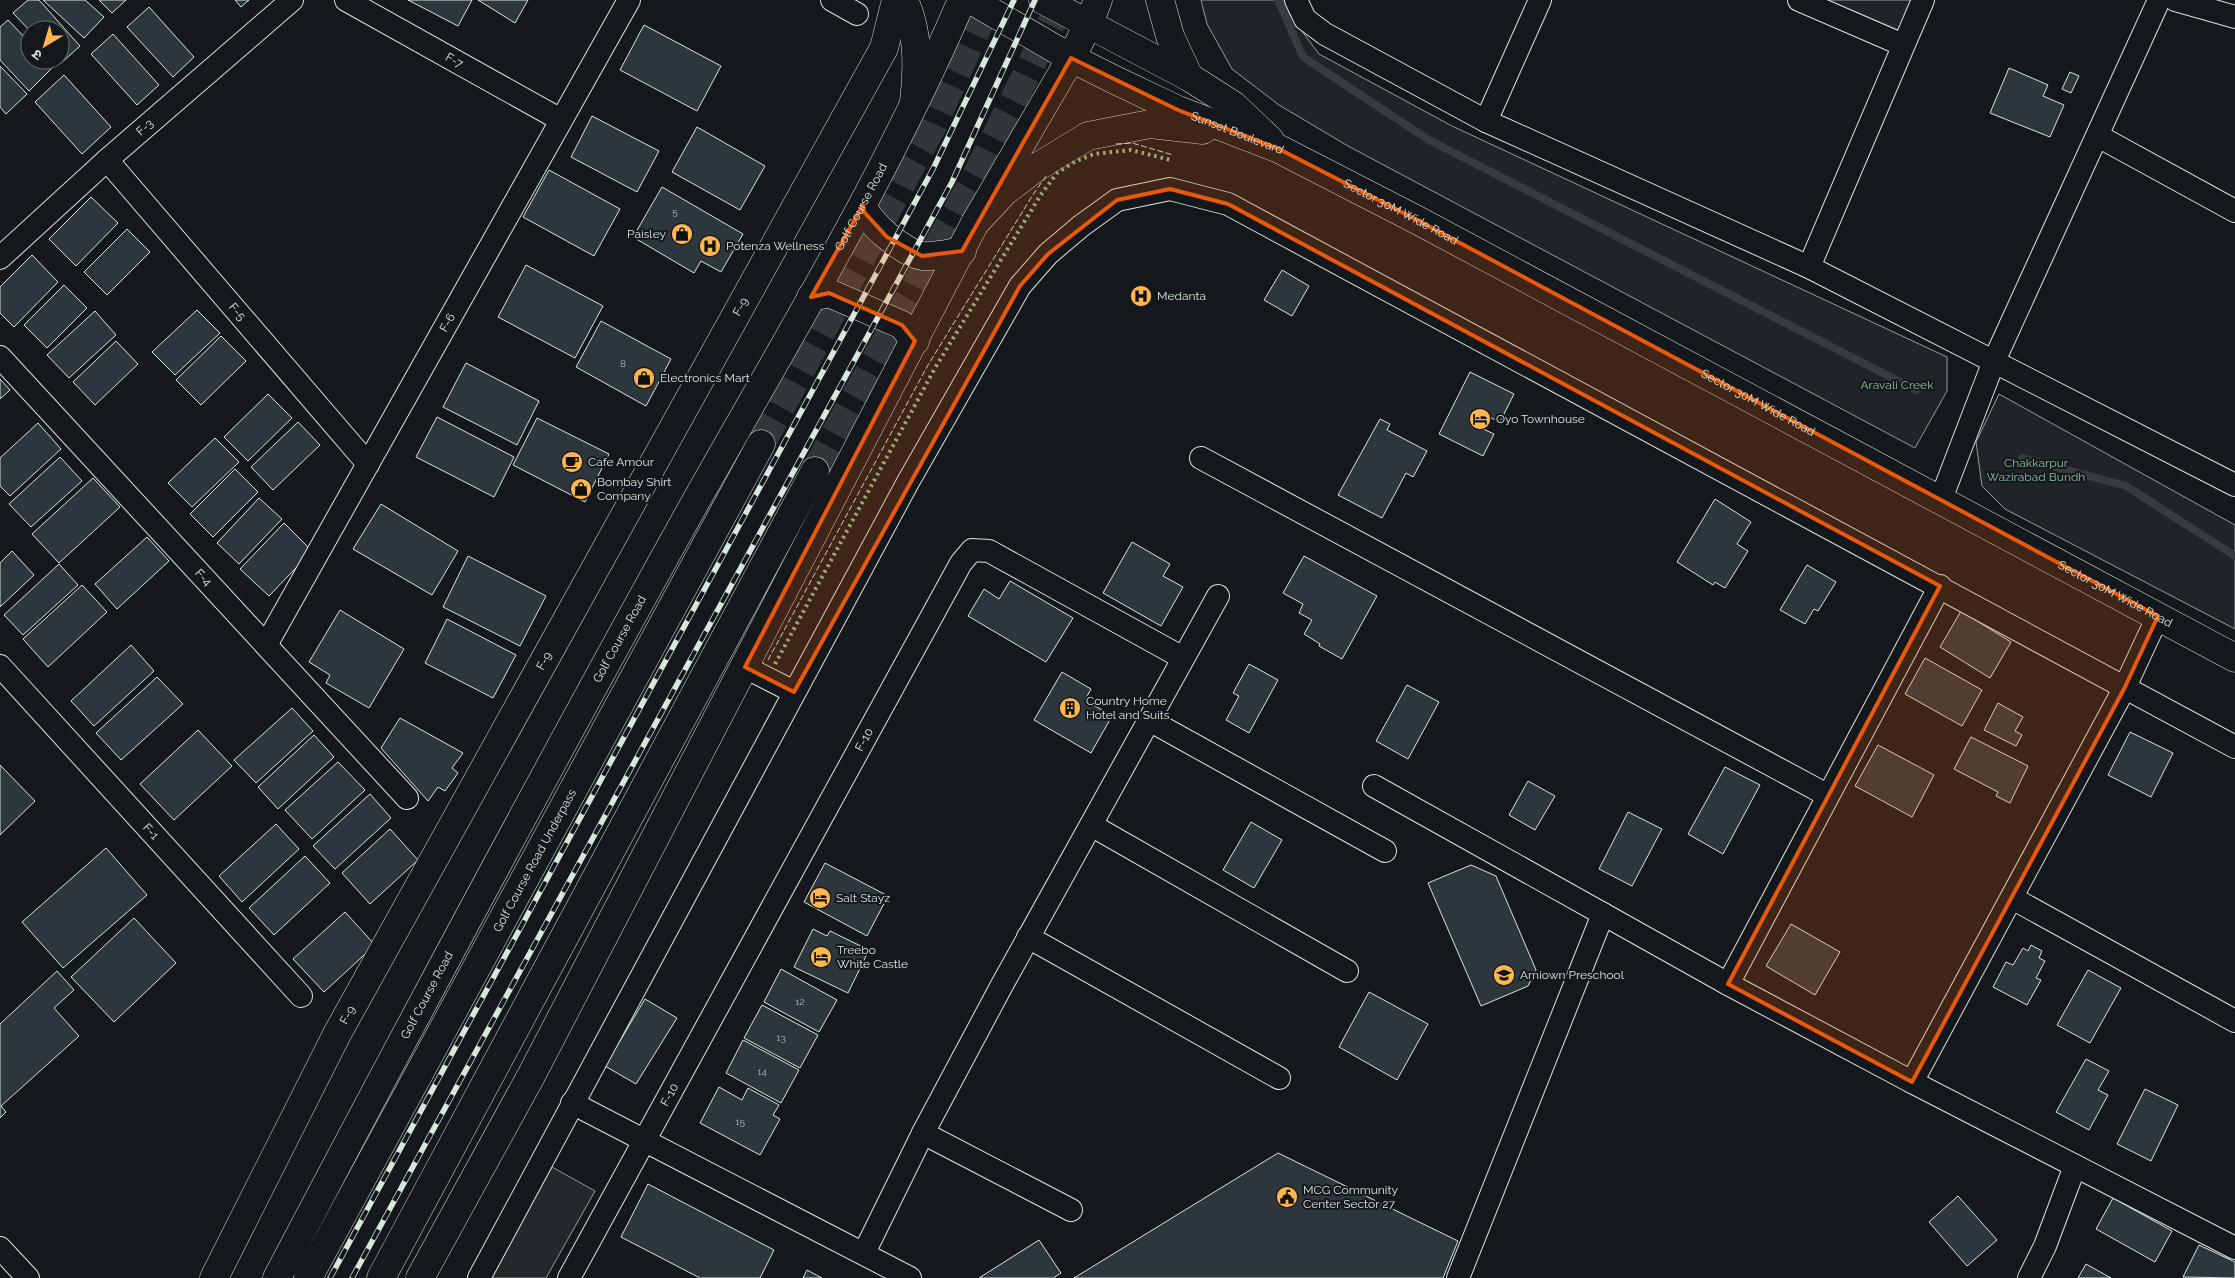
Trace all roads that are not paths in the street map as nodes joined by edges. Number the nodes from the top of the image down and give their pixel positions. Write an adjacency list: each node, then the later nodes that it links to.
1 (292, 0): 28 (street, F-3)
2 (346, 0): 24 (street, F-7)
3 (629, 0): 24 (street, F-6)
4 (832, 0): 18 (street)
5 (896, 0): 80 (street, F-9)
6 (904, 0): 23 (street)
7 (962, 0): 23 (street, Golf Course Road)
8 (971, 0): 21 (street, Sunset Boulevard)
9 (1043, 0): 17 (street, Sunset Boulevard)
10 (1160, 0): 22 (street)
11 (1296, 0): 25 (street)
12 (1540, 0): 25 (street)
13 (1799, 0): 20 (street)
14 (1923, 0): 20 (street)
15 (2159, 0): 26 (street)
16 (2175, 0): 19 (street)
17 (1093, 12): 21 (street); 22 (street, Sunset Boulevard)
18 (857, 14)
19 (2235, 17)
20 (1903, 45): 34 (street)
21 (1071, 58): 27 (street, Sunset Boulevard); 31 (street)
22 (1189, 76): 27 (street, Sunset Boulevard)
23 (914, 102): 29 (street, Golf Course Road)
24 (561, 120): 41 (street, F-6)
25 (1486, 121): 34 (street)
26 (2098, 136): 30 (street); 38 (street)
27 (1279, 149): 31 (street); 44 (street, Sector 30M Wide Road)
28 (107, 160): 33 (street, F-3); 41 (street, F-5)
29 (863, 205): 32 (street); 35 (street, Golf Course Road)
30 (2235, 211)
31 (975, 223): 32 (street)
32 (962, 251): 36 (street)
33 (0, 258)
34 (1809, 267): 38 (street)
35 (811, 297): 36 (street); 81 (street, Golf Course Road)
36 (915, 341): 52 (street)
37 (0, 357): 48 (street, F-4)
38 (1994, 361): 43 (street); 44 (street)
39 (761, 444): 82 (street, Golf Course Road Underpass)
40 (1201, 458): 58 (street)
41 (368, 464): 48 (street, F-6)
42 (815, 471): 83 (street)
43 (2235, 485)
44 (1941, 499): 47 (street, Sector 30M Wide Road)
45 (1940, 586): 53 (street); 54 (street); 58 (street)
46 (1218, 596): 49 (street)
47 (2158, 616): 50 (street, Sector 30M Wide Road); 53 (street)
48 (266, 645): 59 (street, F-4)
49 (1183, 658): 55 (street); 73 (street, F-10)
50 (2235, 658)
51 (0, 666): 67 (street, F-1)
52 (745, 666): 54 (street); 84 (street)
53 (2124, 689): 56 (street); 62 (street)
54 (794, 692): 71 (street)
55 (1149, 720): 60 (street); 61 (street)
56 (2235, 747)
57 (1374, 786): 63 (street)
58 (1827, 795): 66 (street)
59 (407, 798)
60 (1091, 825): 64 (street); 65 (street)
61 (1385, 852)
62 (2012, 898): 68 (street); 70 (street)
63 (1603, 914): 66 (street); 88 (street)
64 (1028, 937): 69 (street); 72 (street)
65 (1347, 971)
66 (1728, 984): 70 (street)
67 (301, 996)
68 (2235, 1021)
69 (1279, 1078)
70 (1912, 1082): 74 (street)
71 (572, 1103): 73 (street); 85 (street)
72 (922, 1133): 75 (street); 78 (street)
73 (644, 1140): 78 (street); 86 (street)
74 (2075, 1166): 77 (street); 89 (street)
75 (1071, 1210)
76 (0, 1248): 79 (street)
77 (2235, 1248)
78 (864, 1254): 87 (street)
79 (28, 1278)
80 (214, 1278)
81 (277, 1278)
82 (308, 1278)
83 (381, 1278)
84 (420, 1278)
85 (479, 1278)
86 (570, 1278)
87 (910, 1278)
88 (1458, 1278)
89 (2030, 1278)

